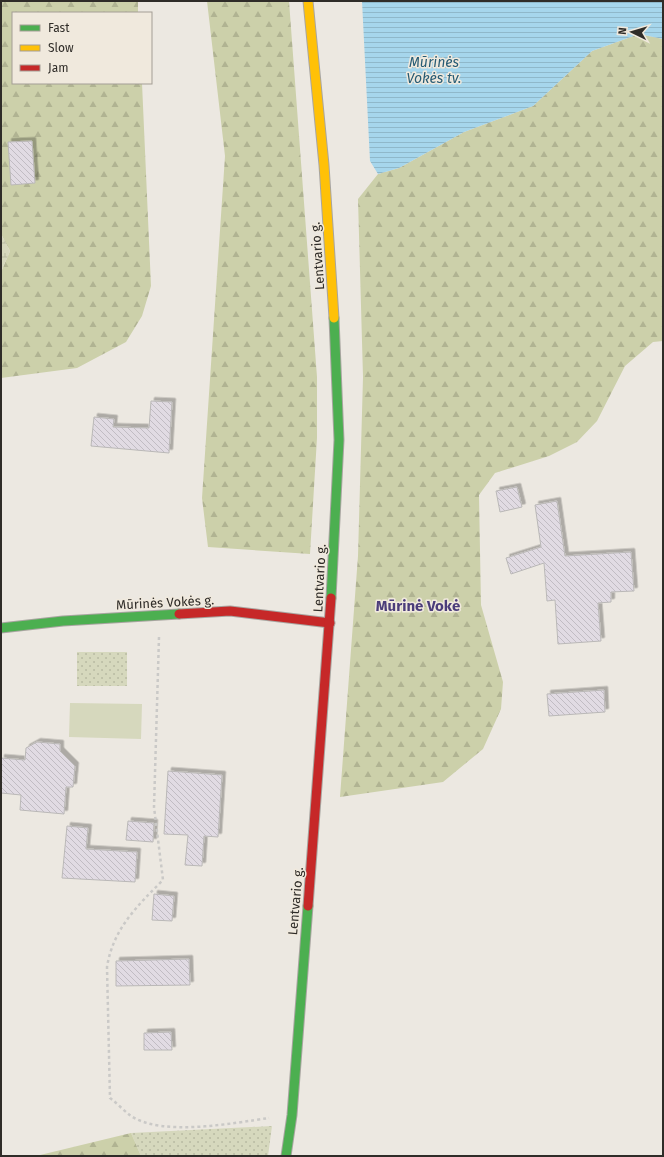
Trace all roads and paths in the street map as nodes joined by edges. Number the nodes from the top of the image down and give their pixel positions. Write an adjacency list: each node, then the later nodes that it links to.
1 (308, 1): 3 (main road, Lentvario g.)
2 (160, 615): 3 (main road, Mūrinės Vokės g.); 4 (main road, Mūrinės Vokės g.); 5 (path)
3 (330, 623): 5 (main road, Lentvario g.)
4 (1, 628)
5 (292, 1115): 6 (main road, Lentvario g.)
6 (286, 1156)

